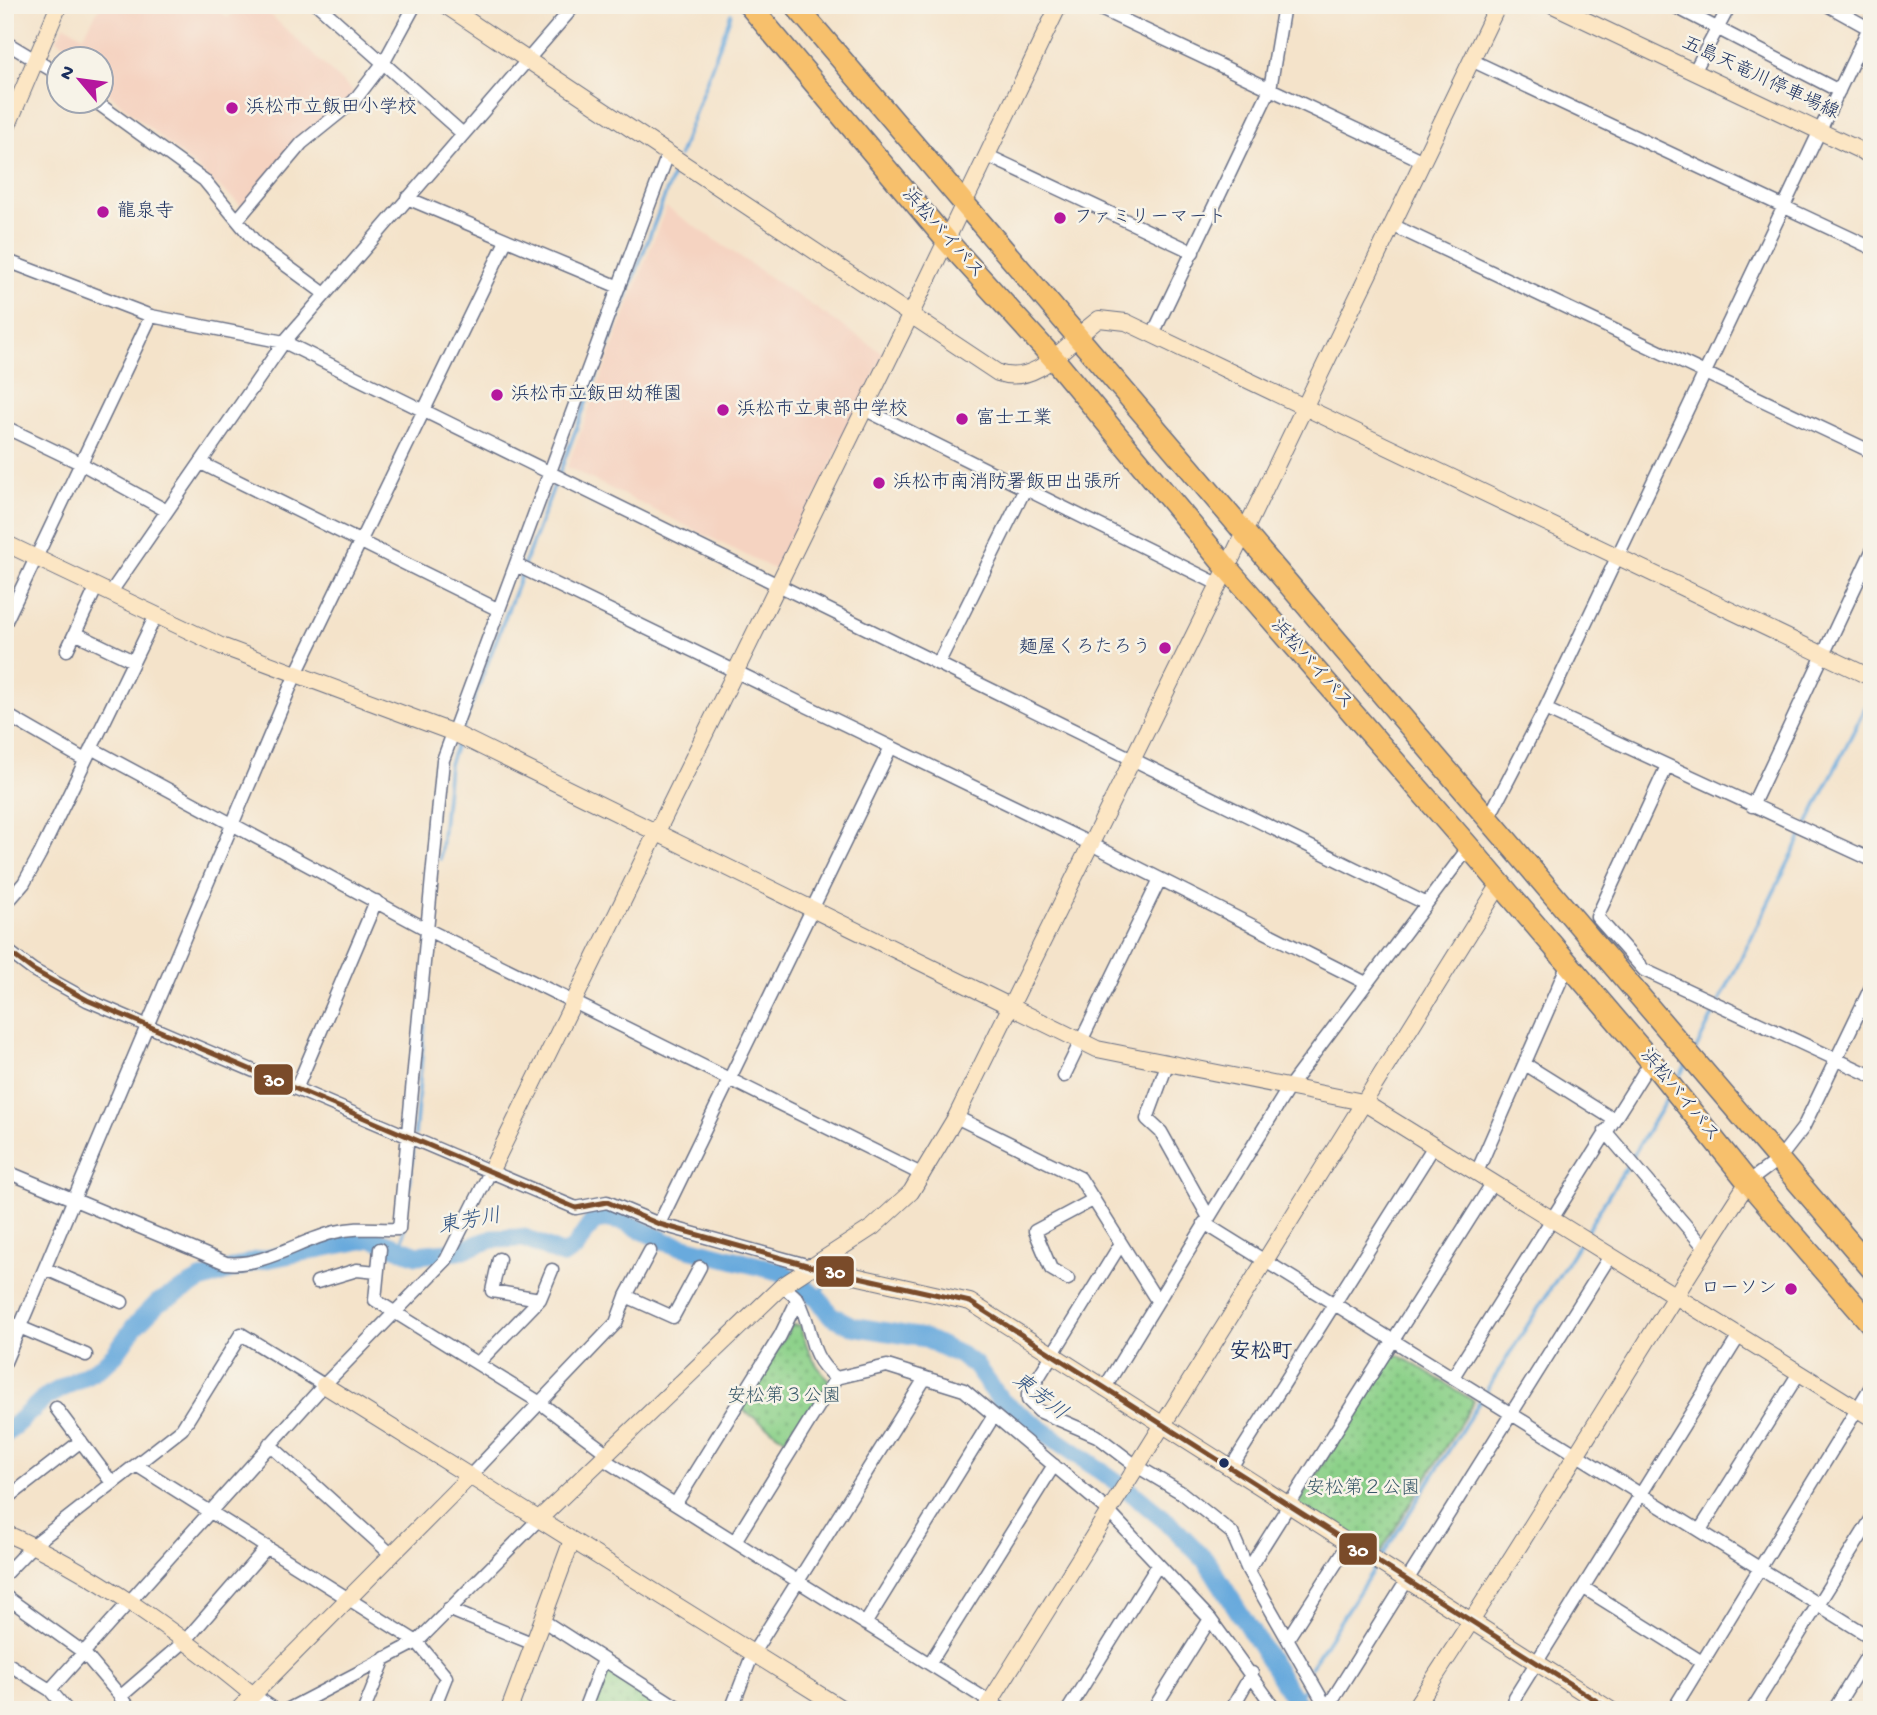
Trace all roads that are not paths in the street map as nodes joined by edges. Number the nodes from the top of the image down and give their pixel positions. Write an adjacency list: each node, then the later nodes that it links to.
1 (59, 5): 19 (street)
2 (318, 5): 22 (street)
3 (415, 5): 22 (street)
4 (445, 5): 20 (street)
5 (575, 5): 20 (street)
6 (749, 5): 41 (highway, 浜松バイパス)
7 (1059, 5): 32 (street)
8 (1092, 5): 25 (street)
9 (1284, 5): 25 (street)
10 (1498, 5): 21 (street)
11 (1553, 5): 24 (street, 五島天竜川停車場線)
12 (1672, 5): 17 (street)
13 (1730, 5): 17 (street)
14 (1827, 5): 16 (street)
15 (800, 8): 36 (highway, 浜松バイパス)
16 (1871, 26): 26 (street)
17 (1718, 29): 24 (street); 26 (street)
18 (5, 42): 19 (street)
19 (36, 59): 23 (street); 29 (street)
20 (529, 60): 30 (street); 31 (street)
21 (1471, 60): 34 (street); 37 (street)
22 (384, 62): 30 (street); 38 (street)
23 (46, 66)
24 (1695, 72): 28 (street, 五島天竜川停車場線)
25 (1270, 89): 34 (street); 43 (street)
26 (1839, 91): 28 (street)
27 (115, 116): 38 (street)
28 (1821, 131): 33 (street, 五島天竜川停車場線); 37 (street)
29 (5, 132)
30 (463, 134): 35 (street)
31 (668, 154): 45 (street); 48 (street)
32 (986, 155): 36 (street); 43 (street)
33 (1872, 156)
34 (1423, 161): 39 (street)
35 (407, 198): 40 (street); 46 (street)
36 (963, 202): 41 (street); 50 (highway, 浜松バイパス)
37 (1782, 207): 42 (street); 53 (street)
38 (238, 219): 46 (street)
39 (1392, 225): 53 (street); 54 (street)
40 (506, 240): 45 (street); 56 (street)
41 (947, 241): 48 (street); 52 (highway, 浜松バイパス)
42 (1872, 248)
43 (1193, 252): 49 (street)
44 (5, 260): 47 (street)
45 (619, 287): 61 (street)
46 (324, 294): 51 (street)
47 (151, 316): 51 (street); 59 (street)
48 (910, 317): 52 (street); 55 (street)
49 (1153, 334): 50 (street); 54 (street)
50 (1075, 335): 52 (street); 64 (highway, 浜松バイパス)
51 (284, 342): 56 (street); 60 (street)
52 (1053, 358): 71 (highway, 浜松バイパス)
53 (1705, 372): 58 (street); 68 (street)
54 (1303, 408): 64 (street); 68 (street)
55 (864, 409): 62 (street); 72 (street)
56 (423, 411): 61 (street); 65 (street)
57 (5, 428): 59 (street)
58 (1872, 452)
59 (80, 463): 63 (street); 69 (street)
60 (201, 463): 63 (street); 65 (street)
61 (550, 474): 70 (street); 72 (street)
62 (1025, 489): 71 (street); 81 (street)
63 (167, 511): 73 (street)
64 (1244, 532): 71 (street); 93 (highway, 浜松バイパス)
65 (360, 542): 74 (street); 83 (street)
66 (5, 543): 69 (street)
67 (1872, 551): 79 (street)
68 (1616, 557): 79 (street); 85 (street)
69 (38, 558): 73 (street); 76 (street)
70 (516, 565): 74 (street); 82 (street)
71 (1222, 576): 90 (street); 97 (highway, 浜松バイパス)
72 (778, 585): 81 (street); 82 (street)
73 (104, 589): 75 (street); 77 (street)
74 (499, 610): 87 (street)
75 (156, 615): 80 (street); 83 (street)
76 (5, 623)
77 (75, 633): 78 (street); 80 (street)
78 (67, 650)
79 (1822, 654): 84 (street); 92 (street)
80 (133, 661): 89 (street)
81 (938, 664): 90 (street)
82 (737, 671): 88 (street); 95 (street)
83 (295, 676): 87 (street); 94 (street)
84 (1872, 678)
85 (1545, 709): 91 (street); 93 (street)
86 (5, 714): 89 (street)
87 (454, 733): 95 (street); 105 (street)
88 (891, 747): 96 (street); 104 (street)
89 (88, 754): 94 (street); 103 (street)
90 (1131, 759): 96 (street); 102 (street)
91 (1667, 765): 92 (street); 114 (street)
92 (1752, 806): 98 (street)
93 (1488, 820): 129 (highway, 浜松バイパス)
94 (234, 824): 101 (street); 112 (street)
95 (656, 833): 104 (street); 110 (street)
96 (1089, 843): 99 (street); 111 (street)
97 (1469, 847): 100 (highway, 浜松バイパス); 102 (street)
98 (1872, 860)
99 (1160, 879): 108 (street); 113 (street)
100 (1500, 884): 107 (highway, 浜松バイパス); 123 (street)
101 (376, 901): 105 (street); 121 (street)
102 (1425, 903): 108 (street)
103 (5, 905)
104 (812, 910): 111 (street); 120 (street)
105 (428, 930): 110 (street); 127 (street)
106 (5, 949): 112 (street)
107 (1568, 964): 115 (highway, 浜松バイパス); 117 (street)
108 (1366, 983): 122 (street)
109 (1872, 985): 114 (street)
110 (573, 1002): 120 (street); 130 (street)
111 (1011, 1007): 113 (street); 124 (street)
112 (148, 1026): 121 (street); 136 (street)
113 (1080, 1042): 116 (street); 118 (street)
114 (1837, 1060): 119 (street); 129 (street)
115 (1651, 1061): 125 (street); 135 (highway, 浜松バイパス)
116 (1168, 1062): 122 (street); 139 (street)
117 (1525, 1064): 125 (street); 132 (street)
118 (1063, 1076)
119 (1872, 1076)
120 (729, 1080): 133 (street); 140 (street)
121 (297, 1087): 127 (street)
122 (1289, 1087): 123 (street); 139 (street)
123 (1363, 1102): 128 (street); 147 (street)
124 (956, 1117): 133 (street); 137 (street)
125 (1613, 1119): 126 (street)
126 (1605, 1131): 138 (street); 142 (street)
127 (409, 1135): 130 (street); 136 (street)
128 (1434, 1146): 132 (street); 163 (street)
129 (1779, 1160): 135 (street); 151 (highway, 浜松バイパス)
130 (491, 1170): 140 (street); 164 (street)
131 (5, 1171): 136 (street)
132 (1477, 1172): 134 (street)
133 (923, 1175): 150 (street)
134 (1493, 1182): 138 (street); 169 (street)
135 (1748, 1182): 142 (street); 166 (highway, 浜松バイパス)
136 (75, 1200): 149 (street)
137 (1093, 1200): 141 (street); 154 (street)
138 (1551, 1219): 145 (street); 175 (street)
139 (1206, 1220): 147 (street); 161 (street)
140 (659, 1224): 150 (street)
141 (1120, 1245): 161 (street); 171 (street)
142 (1705, 1248): 157 (street)
143 (380, 1249): 153 (street)
144 (650, 1251): 158 (street)
145 (1610, 1256): 157 (street); 184 (street)
146 (499, 1259): 159 (street)
147 (1265, 1260): 163 (street); 187 (street)
148 (700, 1267): 158 (street)
149 (46, 1269): 162 (street); 167 (street)
150 (805, 1269): 156 (street); 171 (street)
151 (1872, 1269)
152 (552, 1270): 159 (street)
153 (377, 1272): 155 (street); 164 (street)
154 (1068, 1279)
155 (317, 1282)
156 (784, 1284): 160 (street); 191 (street)
157 (1674, 1295): 168 (street); 190 (street)
158 (626, 1296): 181 (street)
159 (540, 1299): 173 (street)
160 (798, 1299): 176 (street); 200 (street)
161 (1156, 1299): 180 (street)
162 (122, 1301)
163 (1333, 1304): 169 (street); 194 (street)
164 (394, 1312): 173 (street); 179 (street)
165 (5, 1321): 167 (street)
166 (1872, 1325)
167 (20, 1328): 170 (street); 172 (street)
168 (1739, 1336): 174 (street); 198 (street)
169 (1394, 1340): 175 (street); 201 (street)
170 (86, 1355)
171 (1052, 1356): 180 (street); 195 (street)
172 (5, 1362)
173 (478, 1363): 181 (street)
174 (1799, 1373): 183 (street); 206 (street)
175 (1453, 1377): 184 (street)
176 (836, 1378): 177 (street); 209 (street)
177 (924, 1380): 185 (street); 219 (street)
178 (1872, 1384): 183 (street)
179 (324, 1385): 189 (street); 192 (street); 196 (street)
180 (1104, 1389): 187 (street)
181 (539, 1402): 191 (street); 196 (street)
182 (56, 1408): 188 (street)
183 (1857, 1409): 186 (street); 215 (street)
184 (1510, 1413): 190 (street); 218 (street)
185 (993, 1417): 193 (street); 229 (street)
186 (1872, 1418)
187 (1162, 1426): 194 (street); 195 (street)
188 (81, 1441): 197 (street); 199 (street)
189 (269, 1444): 203 (street); 213 (street)
190 (1576, 1456): 198 (street); 228 (street)
191 (606, 1457): 200 (street); 205 (street)
192 (136, 1465): 197 (street); 203 (street)
193 (1054, 1465): 202 (street); 241 (street)
194 (1230, 1469): 201 (street)
195 (1132, 1470): 202 (street); 216 (street)
196 (470, 1476): 205 (street); 213 (street)
197 (112, 1483): 211 (street)
198 (1642, 1494): 206 (street); 220 (street)
199 (5, 1500)
200 (676, 1503): 209 (street)
201 (1289, 1507): 210 (street); 216 (street)
202 (1108, 1509): 214 (street); 248 (street)
203 (208, 1510): 212 (street); 223 (street)
204 (1872, 1518): 224 (street)
205 (539, 1519): 208 (street); 225 (street)
206 (1700, 1530): 215 (street)
207 (5, 1533): 211 (street)
208 (572, 1541): 227 (street); 237 (street)
209 (735, 1541): 219 (street)
210 (1349, 1543): 218 (street); 230 (street)
211 (32, 1546): 217 (street); 223 (street)
212 (267, 1547): 222 (street); 232 (street)
213 (392, 1555): 222 (street)
214 (1157, 1565): 226 (street); 262 (street)
215 (1757, 1569): 224 (street); 240 (street)
216 (1248, 1570): 230 (street)
217 (5, 1574)
218 (1408, 1578): 228 (street); 249 (street)
219 (800, 1580): 229 (street); 237 (street)
220 (1584, 1588): 240 (street); 242 (street)
221 (5, 1596): 236 (street)
222 (350, 1599): 233 (street); 246 (street)
223 (128, 1603): 232 (street); 236 (street)
224 (1818, 1604): 231 (street); 270 (street)
225 (448, 1609): 233 (street); 234 (street)
226 (1210, 1619): 244 (street); 263 (street)
227 (542, 1620): 234 (street); 239 (street)
228 (1472, 1621): 242 (street); 266 (street)
229 (865, 1624): 241 (street)
230 (1288, 1638): 249 (street)
231 (1872, 1638)
232 (185, 1641): 246 (street); 247 (street)
233 (417, 1642): 238 (street); 256 (street)
234 (534, 1644): 257 (street)
235 (1872, 1648): 271 (street)
236 (83, 1652): 245 (street); 247 (street)
237 (753, 1653): 260 (street); 261 (street)
238 (385, 1658): 254 (street); 255 (street)
239 (603, 1660): 258 (street); 259 (street)
240 (1702, 1662): 269 (street)
241 (930, 1663): 248 (street)
242 (1539, 1663): 267 (street); 268 (street)
243 (5, 1671): 245 (street)
244 (1252, 1674): 264 (street); 265 (street)
245 (50, 1690): 250 (street)
246 (253, 1695): 252 (street); 253 (street)
247 (120, 1697): 251 (street)
248 (993, 1707)
249 (1328, 1709)
250 (67, 1710)
251 (132, 1710)
252 (238, 1710)
253 (276, 1710)
254 (287, 1710)
255 (364, 1710)
256 (433, 1710)
257 (509, 1710)
258 (584, 1710)
259 (682, 1710)
260 (731, 1710)
261 (844, 1710)
262 (1068, 1710)
263 (1153, 1710)
264 (1231, 1710)
265 (1276, 1710)
266 (1413, 1710)
267 (1513, 1710)
268 (1611, 1710)
269 (1673, 1710)
270 (1752, 1710)
271 (1834, 1710)

